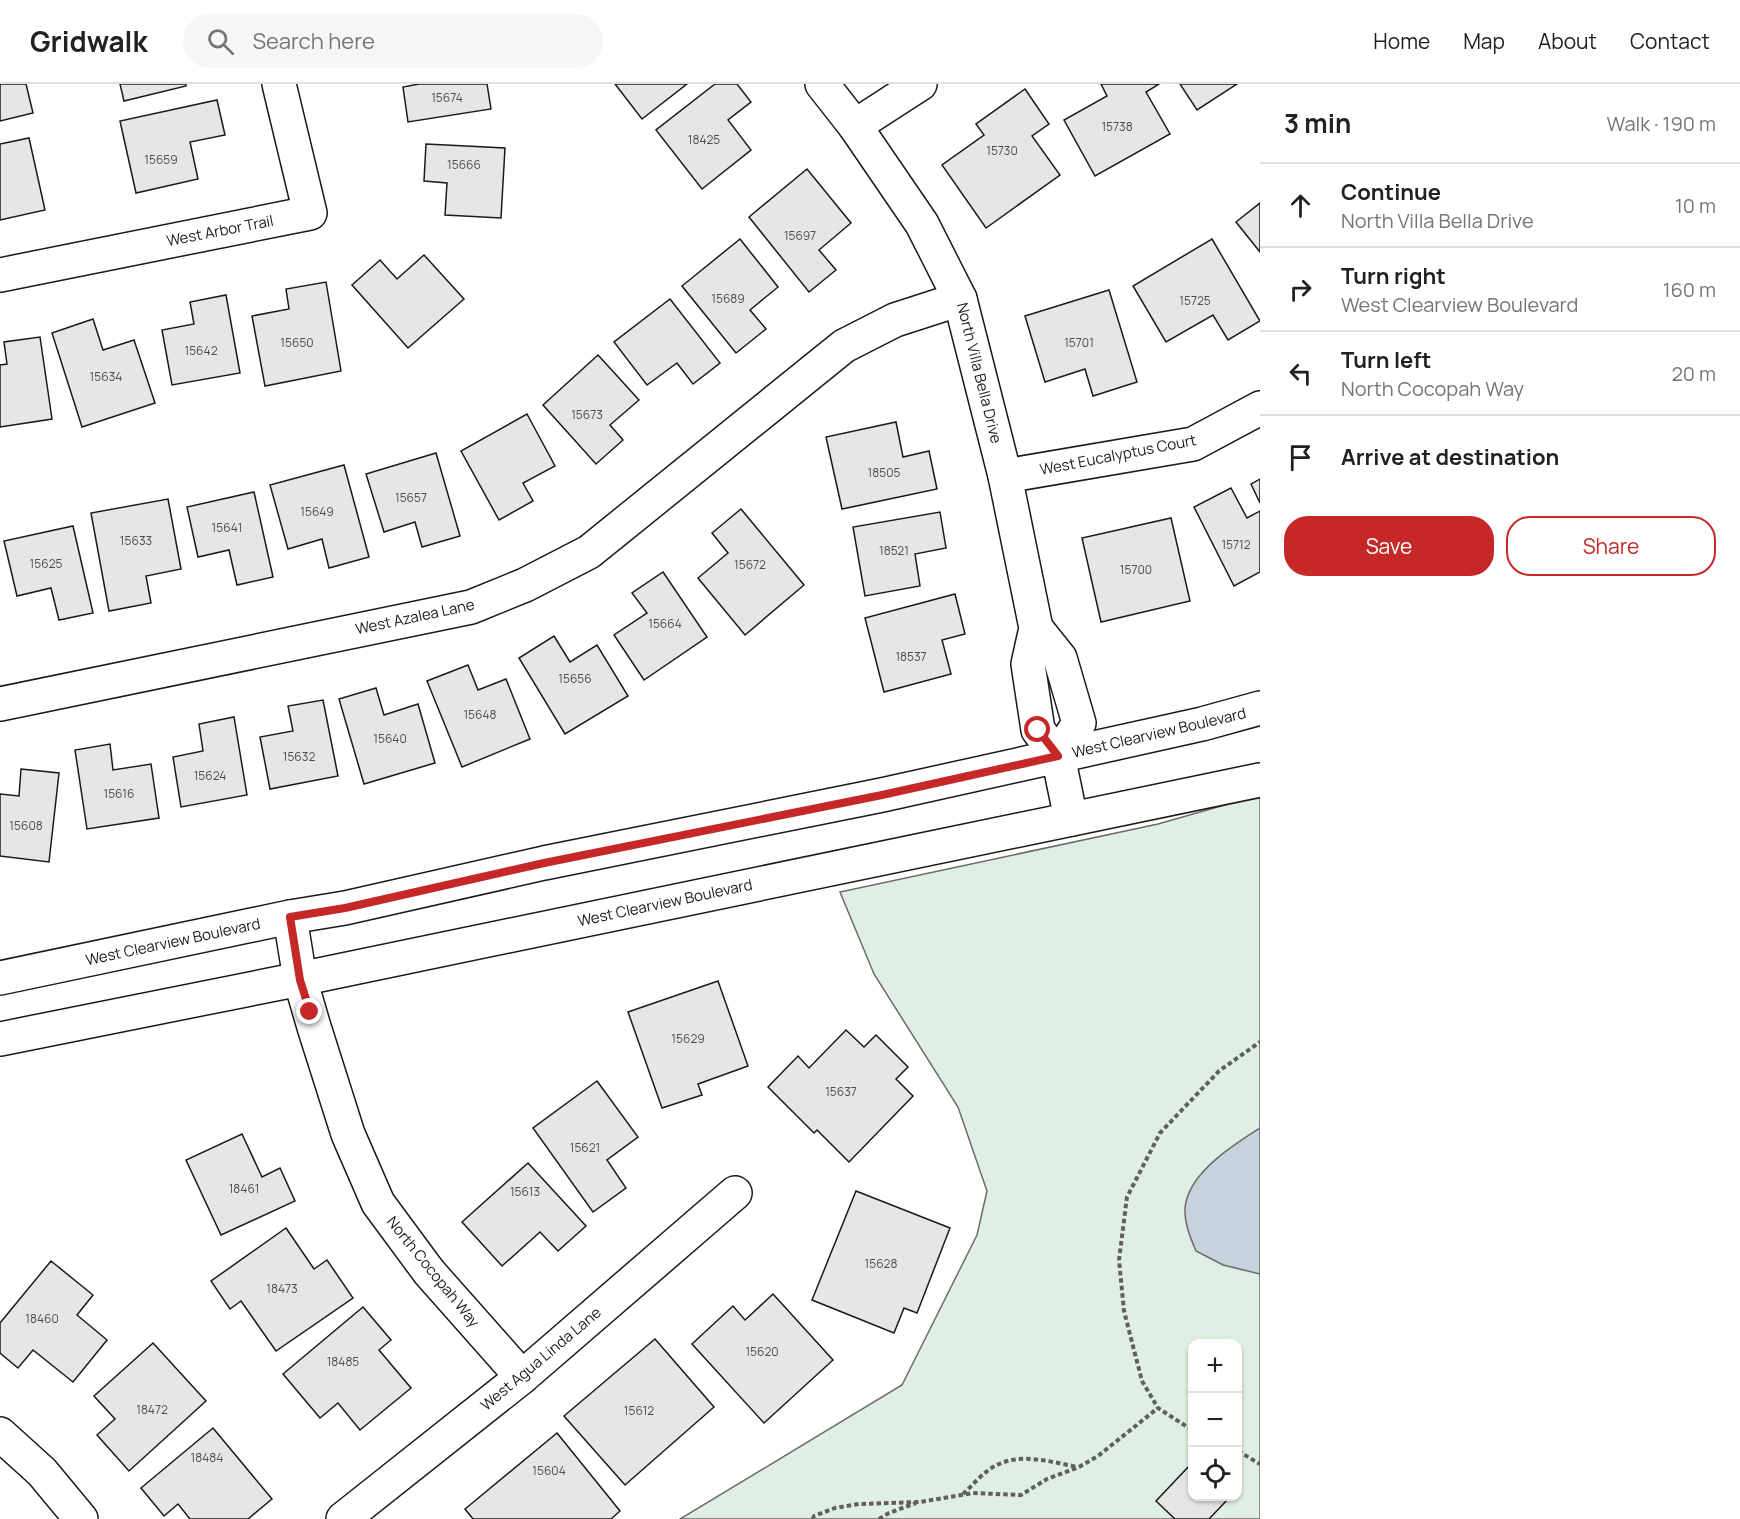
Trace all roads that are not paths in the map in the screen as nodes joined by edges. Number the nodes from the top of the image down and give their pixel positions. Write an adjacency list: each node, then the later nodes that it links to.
1 (279, 84): 5 (street, West Arbor Trail)
2 (822, 84): 4 (street, North Villa Bella Drive)
3 (920, 84): 4 (street)
4 (855, 126): 6 (street, North Villa Bella Drive)
5 (0, 275)
6 (960, 299): 8 (street, North Villa Bella Drive); 9 (street, West Azalea Lane)
7 (1260, 408): 8 (street, West Eucalyptus Court)
8 (1005, 476): 11 (street, North Villa Bella Drive)
9 (0, 704)
10 (1260, 708): 11 (street, West Clearview Boulevard)
11 (1058, 756): 13 (street, North Villa Bella Drive); 14 (street, West Clearview Boulevard)
12 (1260, 780): 13 (street, West Clearview Boulevard)
13 (1071, 819): 16 (street, West Clearview Boulevard)
14 (290, 917): 15 (street, West Clearview Boulevard); 16 (street, North Cocopah Way)
15 (0, 978)
16 (300, 980): 17 (street, West Clearview Boulevard); 19 (street, North Cocopah Way)
17 (0, 1039)
18 (735, 1193): 19 (street, West Agua Linda Lane)
19 (522, 1377): 22 (street, West Agua Linda Lane)
20 (0, 1434): 21 (street)
21 (81, 1519)
22 (343, 1519)

